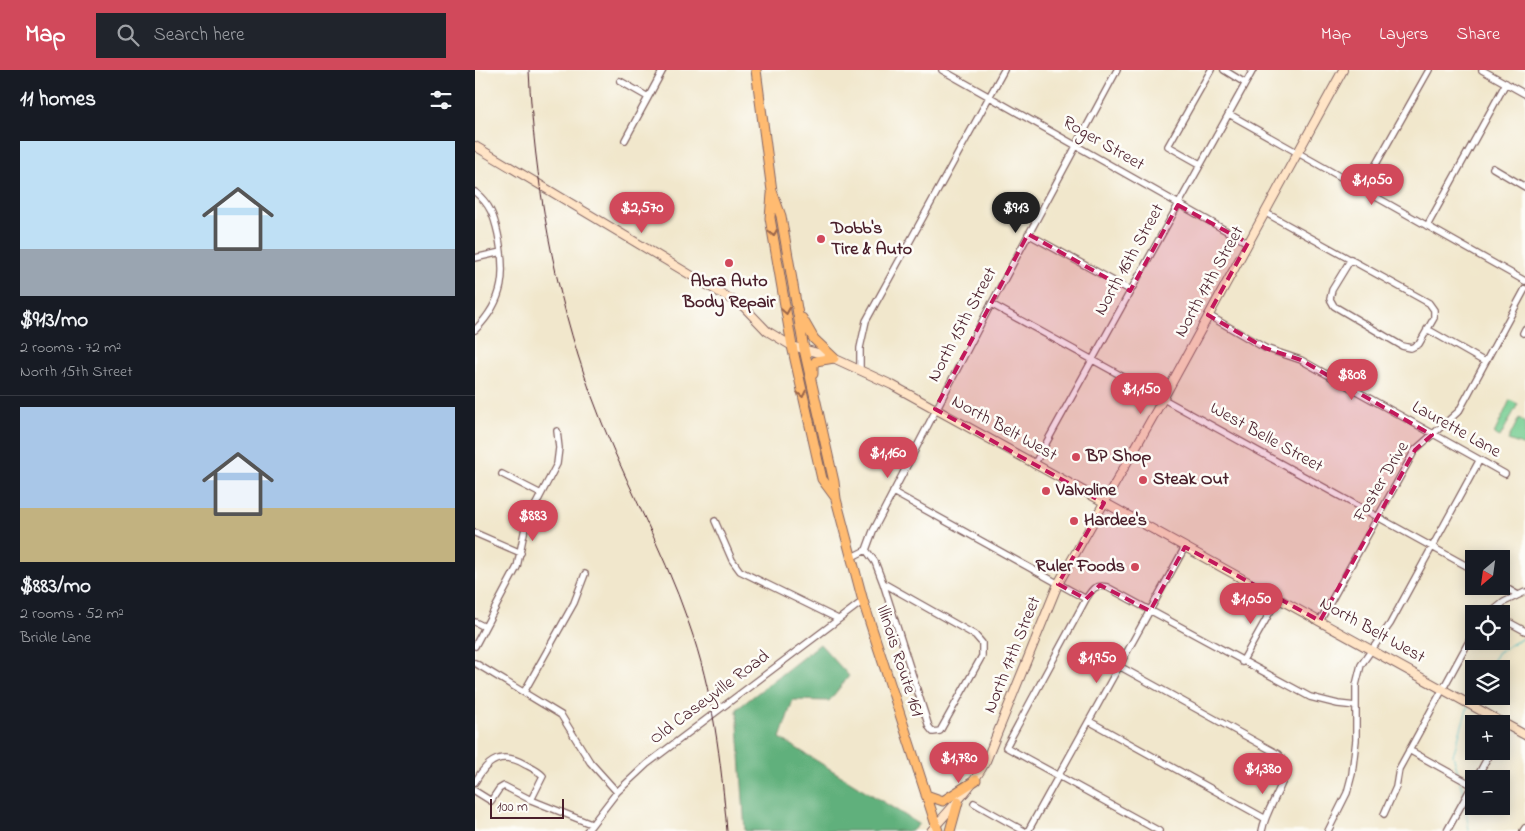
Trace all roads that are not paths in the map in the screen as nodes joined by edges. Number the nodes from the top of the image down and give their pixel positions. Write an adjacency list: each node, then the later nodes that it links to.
1 (663, 70): 16 (street)
2 (756, 70): 27 (main road)
3 (942, 70): 17 (street, Roger Street)
4 (1004, 70): 17 (street)
5 (1117, 70): 21 (street, North 15th Street)
6 (1211, 70): 23 (street)
7 (1223, 70): 13 (street)
8 (1253, 70): 13 (street, North 16th Street)
9 (1343, 70): 22 (street, North 17th Street)
10 (1429, 70): 26 (street)
11 (1482, 70): 14 (street)
12 (620, 81): 16 (street)
13 (1245, 83): 18 (street, North 16th Street)
14 (1505, 83): 15 (street); 31 (street)
15 (1525, 94)
16 (648, 97): 19 (street)
17 (989, 97): 21 (street, Roger Street); 50 (street)
18 (1229, 114): 22 (street); 23 (street, North 16th Street)
19 (625, 140)
20 (475, 146): 45 (street, North Belt West)
21 (1075, 146): 29 (street, Roger Street); 32 (street, North 15th Street)
22 (1299, 153): 26 (street); 30 (street, North 17th Street)
23 (1200, 164): 29 (street, North 16th Street)
24 (1493, 168): 25 (street)
25 (1525, 186)
26 (1362, 189): 31 (street)
27 (772, 191): 41 (main road); 45 (main road, one-way to 45)
28 (475, 192): 34 (street)
29 (1178, 205): 33 (street, Roger Street); 39 (street, North 16th Street)
30 (1266, 213): 33 (street, North 17th Street); 36 (street)
31 (1427, 226): 37 (street)
32 (1028, 234): 39 (street); 40 (street, North 15th Street)
33 (1248, 244): 42 (street, North 17th Street)
34 (501, 252): 35 (street); 44 (street)
35 (475, 258)
36 (1351, 259): 43 (street); 43 (street)
37 (1525, 281)
38 (1525, 289): 49 (street, Foster Drive)
39 (1130, 290): 48 (street, North 16th Street)
40 (991, 304): 48 (street, West Belle Street); 53 (street, North 15th Street)
41 (797, 307): 46 (main road); 47 (main road)
42 (1208, 315): 52 (street, North 17th Street); 55 (street, Laurette Lane)
43 (1427, 329): 49 (street)
44 (475, 330)
45 (792, 346): 46 (street, North Belt West); 62 (main road, Illinois Route 161, one-way to 62)
46 (804, 349): 47 (street, North Belt West); 51 (main road, Illinois Route 161)
47 (834, 358): 50 (street, North Belt West); 51 (main road)
48 (1093, 358): 52 (street, West Belle Street); 57 (street, North 16th Street)
49 (1485, 362): 55 (street, Foster Drive)
50 (860, 369): 53 (street, North Belt West)
51 (812, 386): 62 (main road, Illinois Route 161)
52 (1163, 399): 63 (street, North 17th Street); 64 (street, West Belle Street)
53 (935, 410): 57 (street, North Belt West); 60 (street)
54 (557, 431): 61 (street)
55 (1432, 435): 56 (street, Laurette Lane); 64 (street, Foster Drive)
56 (1479, 460): 59 (street, Laurette Lane); 68 (street)
57 (1034, 464): 63 (street, North Belt West)
58 (502, 474): 61 (street)
59 (1505, 474)
60 (893, 492): 69 (street); 75 (street)
61 (541, 494): 70 (street)
62 (836, 499): 71 (main road, Illinois Route 161)
63 (1104, 503): 67 (street, North Belt West); 75 (street, North 17th Street)
64 (1378, 518): 68 (street, West Belle Street); 86 (street, Foster Drive)
65 (715, 521): 84 (street)
66 (475, 533): 70 (street)
67 (1185, 547): 79 (street, North Belt West); 83 (street)
68 (1433, 547): 72 (street, West Belle Street); 92 (street)
69 (866, 550): 71 (street); 74 (street)
70 (521, 553): 88 (street)
71 (850, 558): 81 (main road, Illinois Route 161)
72 (1465, 565)
73 (585, 574): 97 (street)
74 (883, 583): 74 (street)
75 (1058, 584): 80 (street); 105 (street, North 17th Street)
76 (1510, 590): 78 (street)
77 (1525, 592): 78 (street)
78 (1518, 595): 82 (street)
79 (1279, 598): 86 (street, North Belt West); 93 (street)
80 (1086, 599): 83 (street); 104 (street)
81 (863, 600): 84 (street, Old Caseyville Road); 110 (main road, Illinois Route 161)
82 (1503, 605)
83 (1150, 611): 93 (street); 95 (street)
84 (838, 620): 109 (street, Old Caseyville Road)
85 (475, 622): 88 (street)
86 (1320, 622): 92 (street, North Belt West)
87 (1510, 623): 89 (street)
88 (485, 627): 90 (street)
89 (1525, 631)
90 (475, 646)
91 (1465, 649): 96 (street)
92 (1372, 650): 96 (street, North Belt West); 98 (street)
93 (1243, 662): 98 (street)
94 (475, 663): 97 (street)
95 (1119, 666): 100 (street); 116 (street)
96 (1443, 689): 99 (street, North Belt West); 103 (street)
97 (524, 692): 109 (street)
98 (1356, 706): 125 (street)
99 (1490, 715)
100 (1089, 721): 104 (street); 116 (street)
101 (1510, 726): 102 (street, North Belt West)
102 (1525, 734)
103 (1409, 750): 106 (street); 115 (street)
104 (1058, 776): 122 (street); 123 (street)
105 (976, 780): 110 (main road); 113 (street, North 17th Street)
106 (1465, 780)
107 (475, 782): 112 (street)
108 (475, 791): 112 (street)
109 (617, 792): 117 (street, Old Caseyville Road)
110 (926, 795): 118 (main road, Illinois Route 161)
111 (1465, 798): 126 (street)
112 (531, 800): 117 (street)
113 (958, 802): 118 (street, North 17th Street); 120 (main road)
114 (974, 803): 121 (street)
115 (1384, 814)
116 (1264, 818): 124 (street)
117 (591, 824): 119 (street, Old Caseyville Road)
118 (935, 829)
119 (587, 831)
120 (950, 831)
121 (1023, 831)
122 (1027, 831)
123 (1159, 831)
124 (1262, 831)
125 (1328, 831)
126 (1447, 831)

